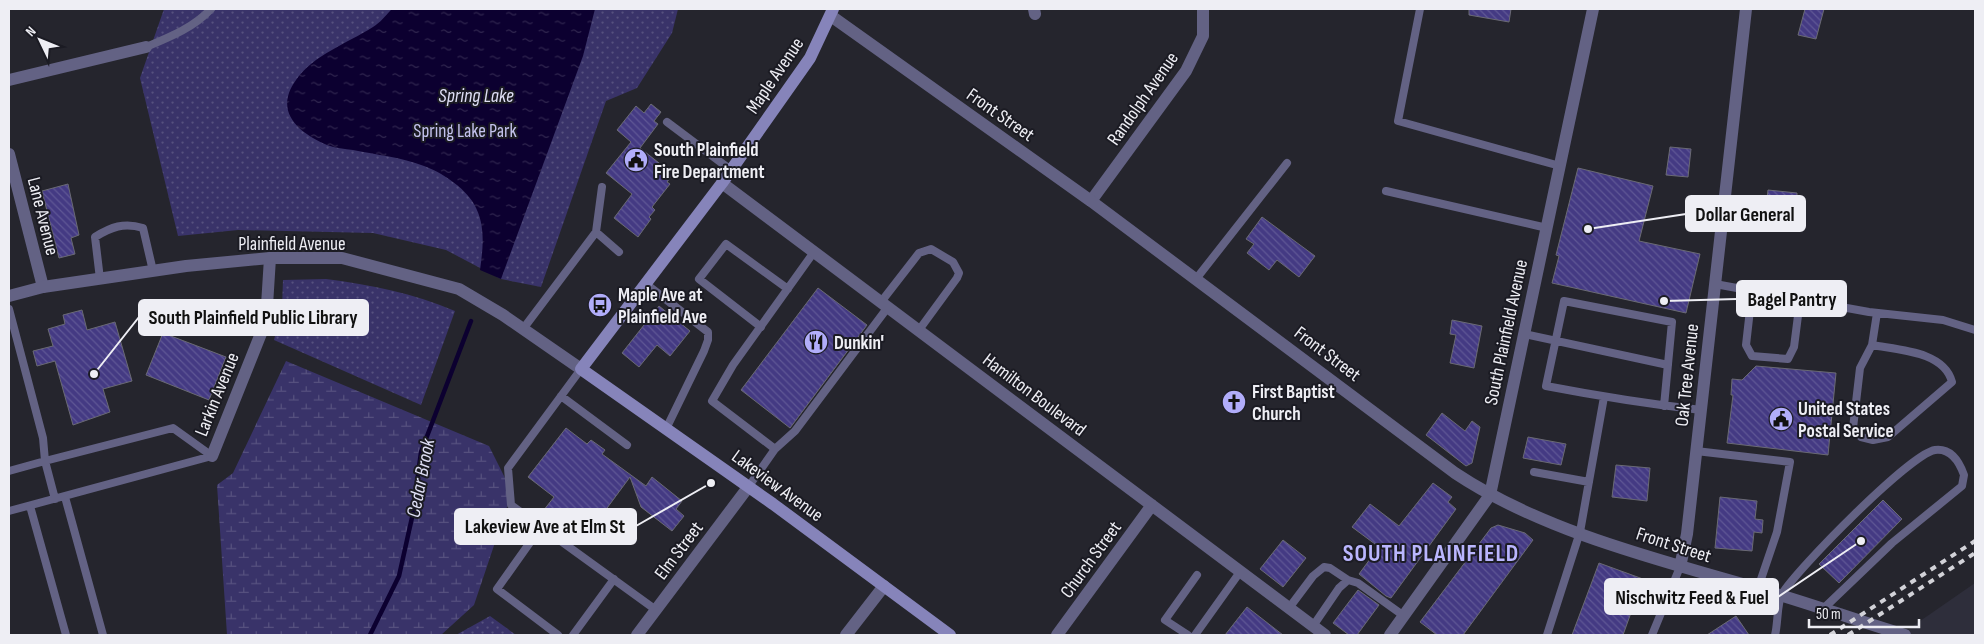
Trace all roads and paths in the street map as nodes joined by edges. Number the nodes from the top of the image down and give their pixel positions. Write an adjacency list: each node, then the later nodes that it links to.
1 (211, 9): 7 (lane)
2 (1203, 9): 18 (street, Randolph Avenue)
3 (1420, 9): 12 (lane)
4 (1593, 9): 12 (street, South Plainfield Avenue)
5 (1746, 9): 28 (street, Oak Tree Avenue)
6 (832, 12): 13 (main road, Maple Avenue); 18 (street, Front Street)
7 (146, 47): 8 (street)
8 (9, 80)
9 (667, 122): 13 (lane)
10 (9, 154): 16 (street, Lane Avenue)
11 (1287, 163): 26 (lane)
12 (1560, 166): 19 (street, South Plainfield Avenue)
13 (732, 170): 14 (main road, Maple Avenue)
14 (722, 183): 22 (street, Hamilton Boulevard); 27 (main road, Maple Avenue)
15 (602, 187): 20 (lane)
16 (13, 189): 29 (street, Lane Avenue)
17 (1386, 191): 19 (lane)
18 (1091, 201): 26 (street, Front Street)
19 (1547, 228): 41 (street, South Plainfield Avenue)
20 (596, 232): 21 (lane); 38 (lane)
21 (619, 252)
22 (814, 252): 30 (lane); 34 (street, Hamilton Boulevard)
23 (270, 258): 24 (street, Plainfield Avenue); 38 (street, Plainfield Avenue); 54 (street, Larkin Avenue)
24 (153, 271): 25 (street, Plainfield Avenue); 25 (lane)
25 (100, 279): 29 (street, Plainfield Avenue)
26 (1196, 279): 60 (street, Front Street)
27 (646, 284): 45 (main road, Maple Avenue); 50 (lane)
28 (1715, 284): 31 (lane); 49 (street, Oak Tree Avenue)
29 (43, 287): 32 (street, Plainfield Avenue)
30 (788, 288): 37 (lane); 37 (lane)
31 (1752, 292): 33 (lane); 33 (lane)
32 (9, 296)
33 (1800, 300): 36 (lane)
34 (884, 305): 39 (street, Hamilton Boulevard); 39 (lane); 52 (lane)
35 (9, 308): 55 (lane)
36 (1877, 313): 40 (lane); 43 (lane)
37 (761, 327): 52 (lane)
38 (523, 329): 45 (street, Plainfield Avenue)
39 (919, 330): 64 (street, Hamilton Boulevard)
40 (1975, 330)
41 (1524, 334): 42 (lane); 60 (street, South Plainfield Avenue)
42 (1556, 340): 44 (lane); 44 (lane); 47 (lane)
43 (1872, 345): 43 (lane)
44 (1668, 365): 48 (lane)
45 (581, 369): 46 (lane); 50 (main road, Lakeview Avenue)
46 (561, 396): 51 (lane); 66 (lane)
47 (1604, 397): 48 (lane); 58 (lane)
48 (1664, 406): 49 (lane)
49 (1700, 410): 53 (street, Oak Tree Avenue)
50 (666, 429): 59 (main road, Lakeview Avenue)
51 (627, 444)
52 (775, 449): 59 (lane)
53 (1696, 451): 68 (street, Oak Tree Avenue); 74 (lane)
54 (212, 456): 55 (lane); 61 (lane)
55 (45, 461): 56 (lane); 62 (lane)
56 (9, 471)
57 (1534, 472): 58 (lane)
58 (1589, 482): 67 (lane)
59 (749, 486): 73 (main road, Lakeview Avenue); 78 (street, Elm Street)
60 (1490, 495): 67 (street, Front Street); 79 (street, South Plainfield Avenue)
61 (66, 496): 62 (lane); 82 (lane)
62 (55, 499): 63 (lane)
63 (30, 506): 65 (lane); 81 (lane)
64 (1152, 506): 69 (street, Hamilton Boulevard); 88 (street, Church Street)
65 (9, 511)
66 (541, 527): 71 (lane); 83 (lane)
67 (1580, 532): 68 (street, Front Street); 93 (lane)
68 (1680, 567): 74 (street, Front Street); 94 (lane)
69 (1240, 572): 76 (street, Hamilton Boulevard); 90 (lane)
70 (1197, 575): 89 (lane)
71 (614, 579): 78 (lane); 84 (lane)
72 (1348, 580): 76 (lane); 79 (lane); 80 (lane)
73 (884, 586): 86 (street); 87 (main road, Lakeview Avenue)
74 (1758, 588): 75 (street, Front Street)
75 (1781, 596): 77 (street, Front Street); 77 (lane); 95 (lane)
76 (1289, 608): 80 (street, Hamilton Boulevard)
77 (1823, 609): 96 (street, Front Street)
78 (656, 610): 85 (street, Elm Street)
79 (1404, 616): 92 (street, South Plainfield Avenue)
80 (1312, 626): 91 (street, Hamilton Boulevard)
81 (66, 635)
82 (103, 635)
83 (558, 635)
84 (573, 635)
85 (637, 635)
86 (846, 635)
87 (950, 635)
88 (1057, 635)
89 (1188, 635)
90 (1195, 635)
91 (1325, 635)
92 (1390, 635)
93 (1547, 635)
94 (1652, 635)
95 (1775, 635)
96 (1905, 635)

